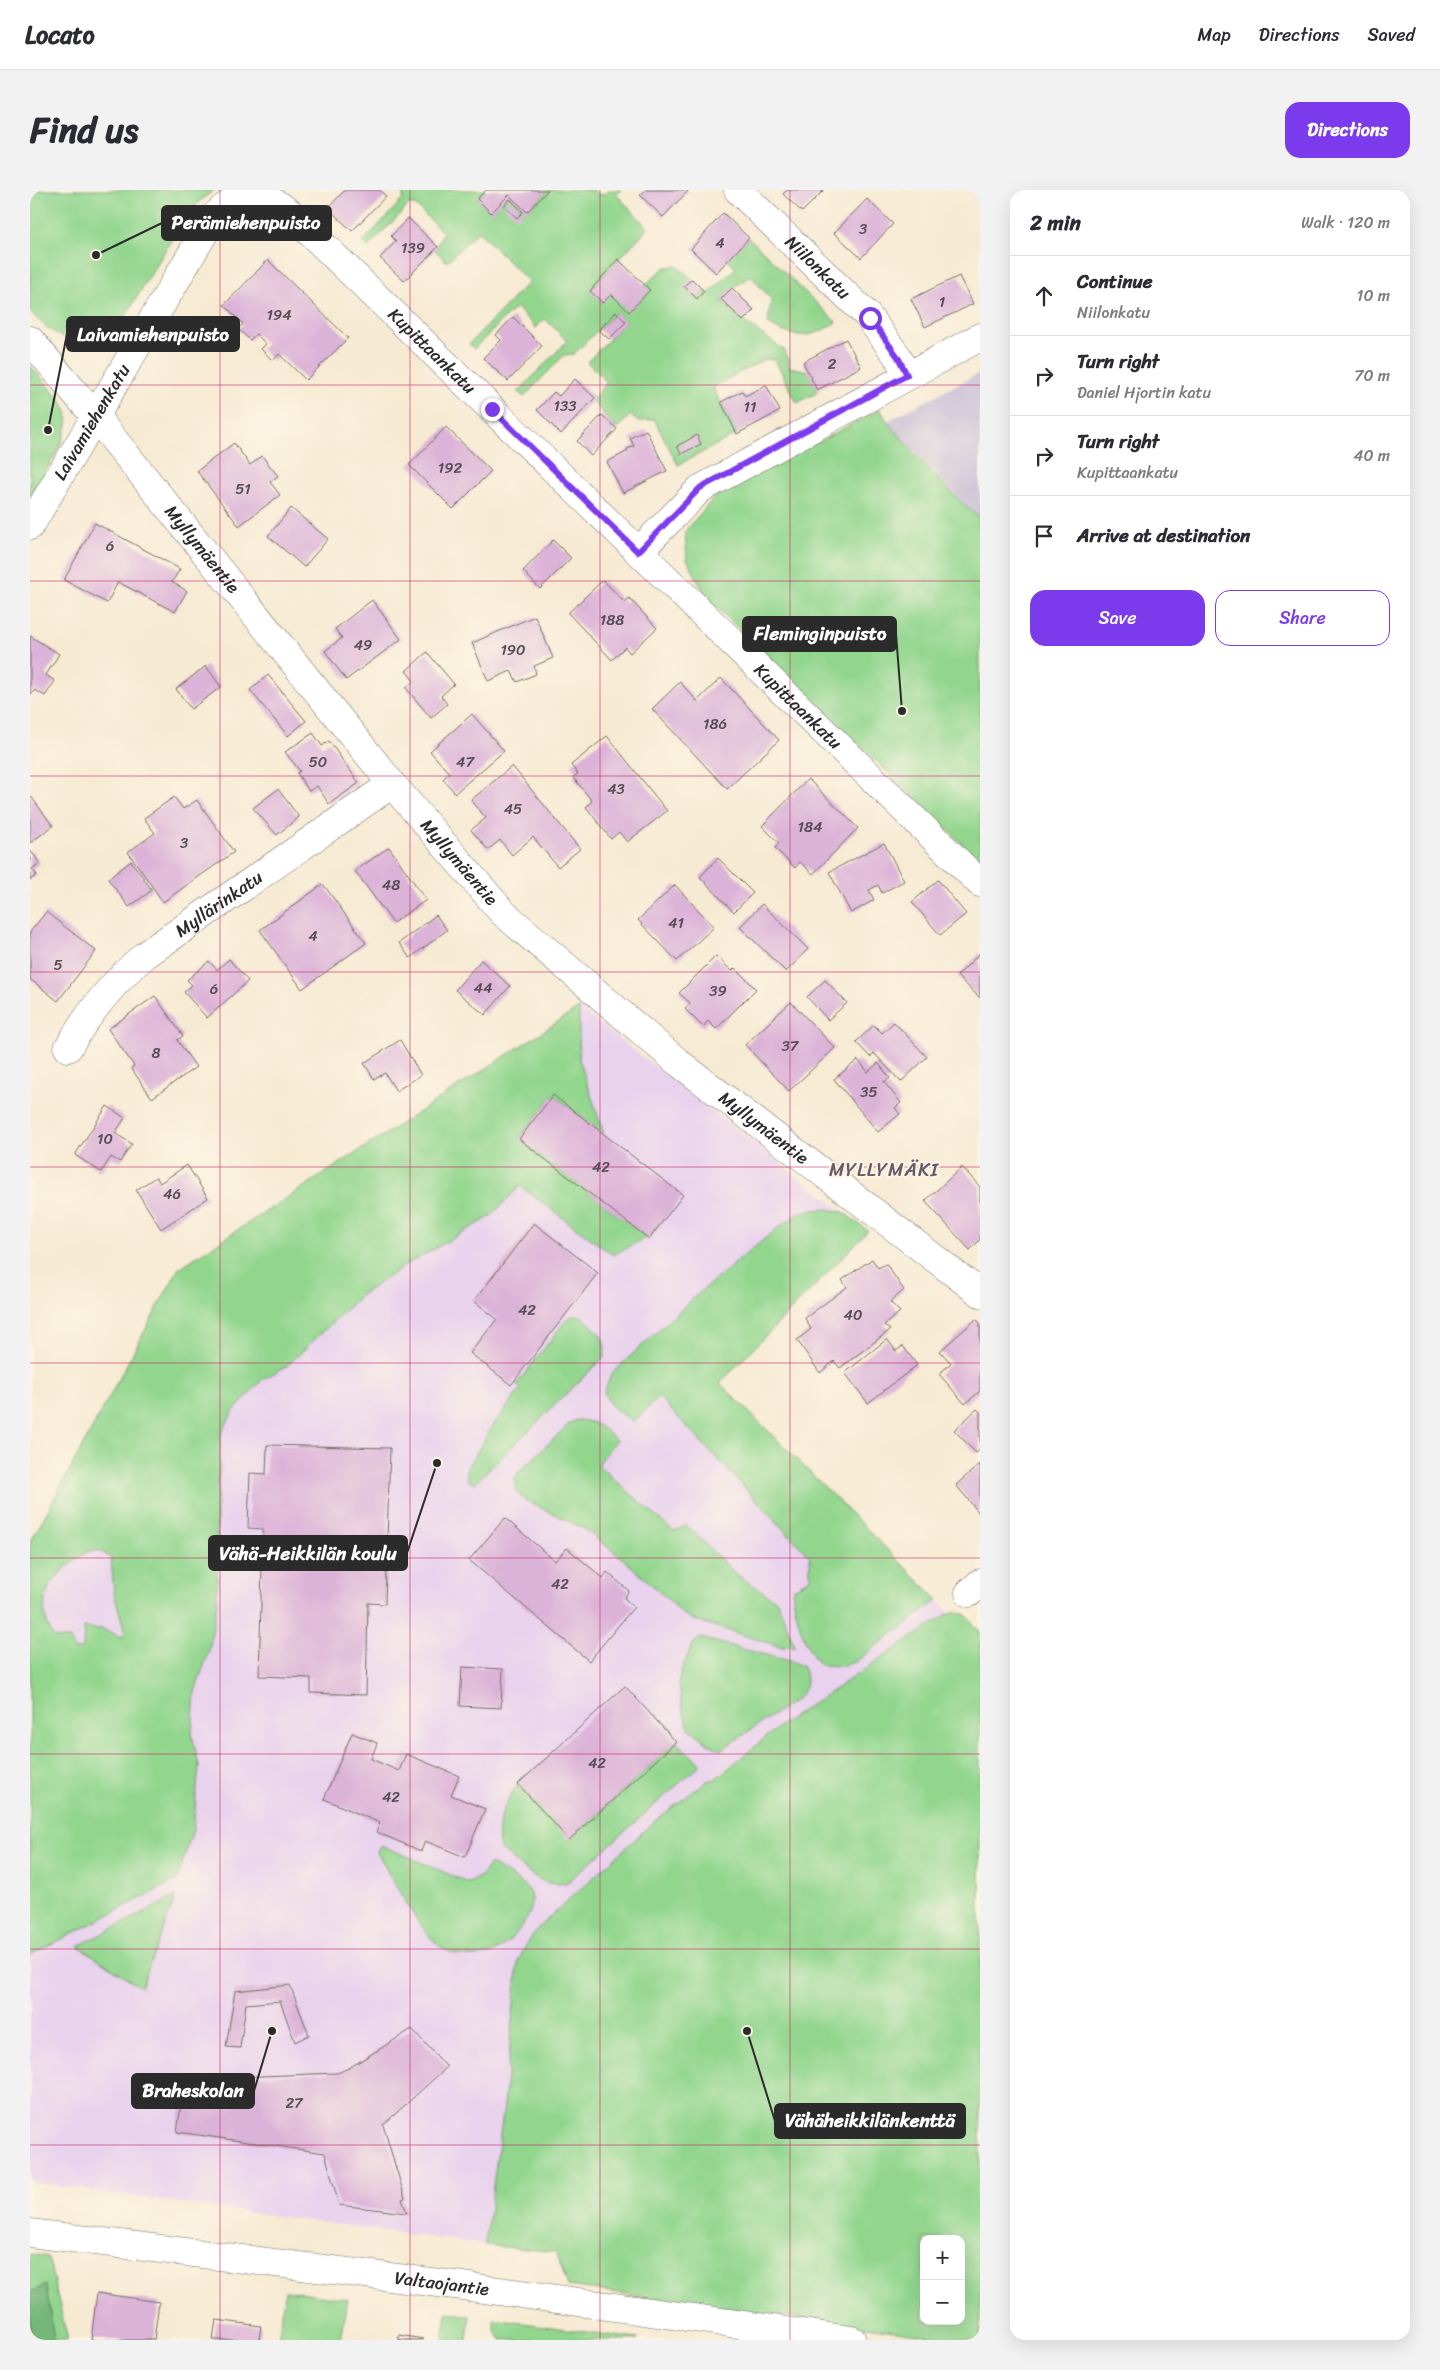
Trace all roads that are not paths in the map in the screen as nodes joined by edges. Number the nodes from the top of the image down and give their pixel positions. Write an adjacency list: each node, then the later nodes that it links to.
1 (738, 190): 5 (street, Niilonkatu)
2 (269, 199): 6 (street, Laivamiehenkatu); 8 (street, Kupittaankatu)
3 (980, 337): 5 (street)
4 (30, 340): 6 (street, Myllymäentie)
5 (907, 375): 8 (street)
6 (94, 415): 7 (street, Laivamiehenkatu); 9 (street, Myllymäentie)
7 (30, 526)
8 (638, 552): 10 (street, Kupittaankatu)
9 (392, 784): 11 (street, Myllärinkatu); 12 (street, Myllymäentie)
10 (980, 883)
11 (68, 1048)
12 (980, 1294)
13 (30, 2233): 14 (street, Valtaojantie)
14 (852, 2340)

